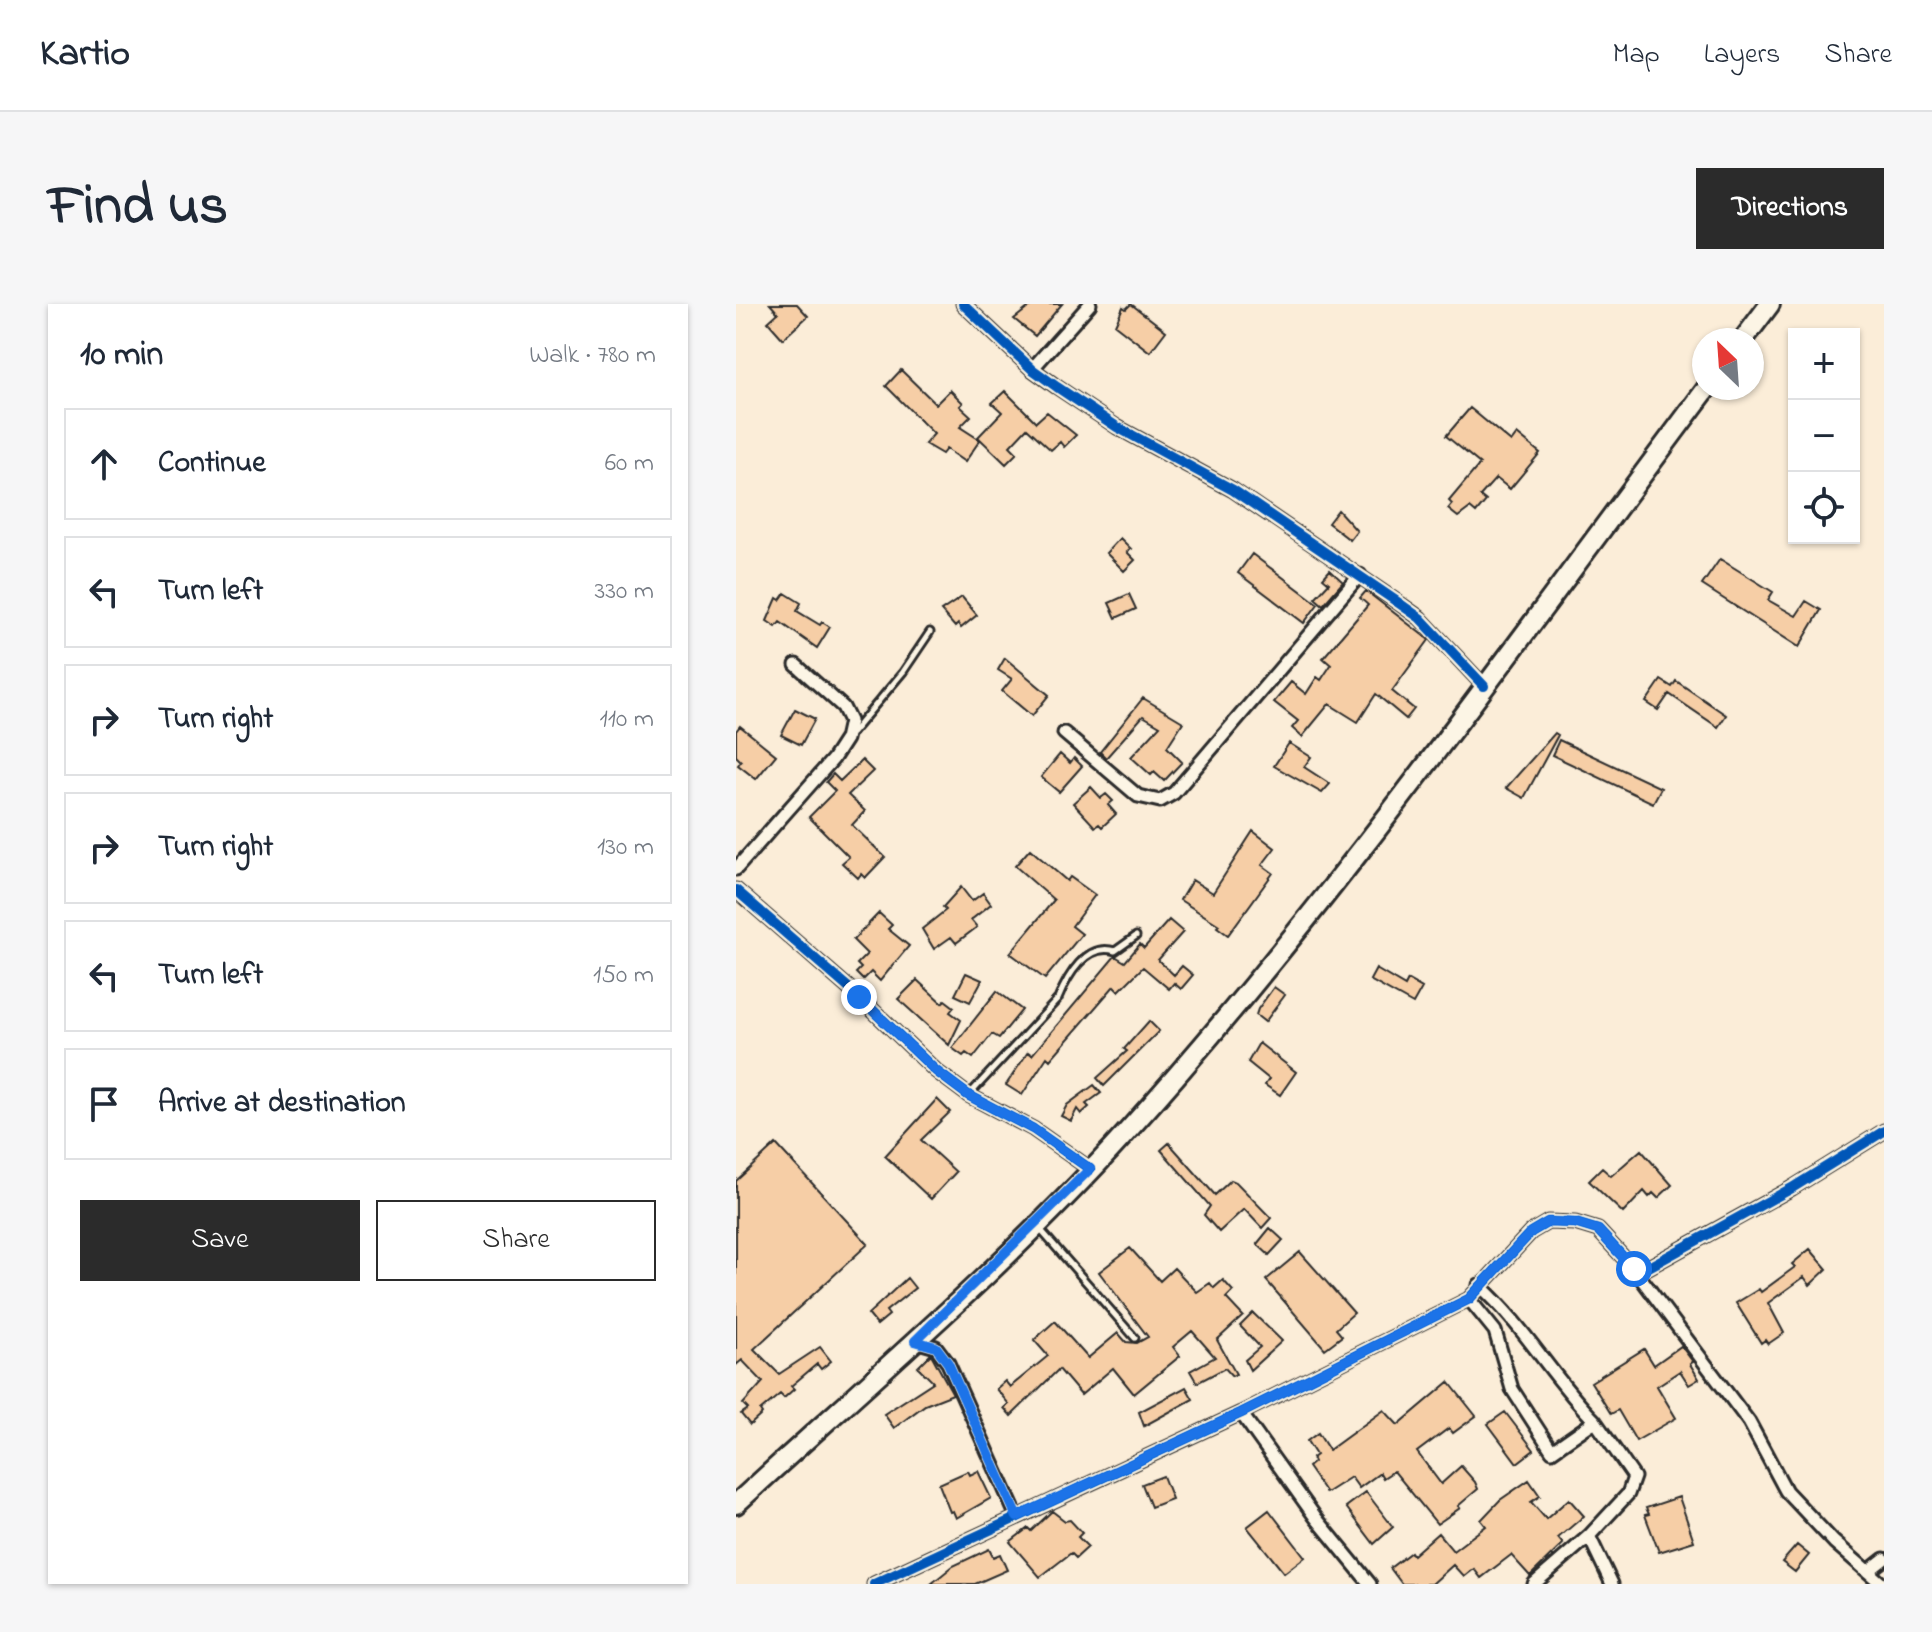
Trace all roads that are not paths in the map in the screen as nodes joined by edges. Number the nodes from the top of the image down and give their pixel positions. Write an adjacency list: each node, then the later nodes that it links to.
1 (963, 304): 5 (street)
2 (1090, 304): 5 (street)
3 (1770, 304): 4 (main road)
4 (1752, 328)
5 (1032, 369): 7 (street)
6 (1698, 400): 10 (main road)
7 (1360, 575): 10 (street); 11 (street)
8 (930, 632): 12 (lane)
9 (796, 665): 12 (street)
10 (1484, 686): 18 (main road)
11 (1064, 733)
12 (846, 739): 13 (street)
13 (736, 869)
14 (736, 890): 16 (street)
15 (1136, 936): 16 (lane)
16 (968, 1095): 18 (street)
17 (1884, 1131): 20 (street)
18 (1090, 1169): 19 (main road)
19 (1035, 1224): 23 (lane); 24 (main road)
20 (1634, 1269): 21 (street); 31 (street)
21 (1479, 1285): 22 (street); 26 (street)
22 (1469, 1299): 25 (street); 26 (street)
23 (1135, 1338)
24 (915, 1341): 27 (main road); 28 (street)
25 (1241, 1413): 28 (street); 33 (street)
26 (1595, 1421): 29 (street)
27 (736, 1504)
28 (1017, 1517): 32 (street)
29 (1589, 1536): 34 (street); 35 (street)
30 (1884, 1559): 31 (street)
31 (1870, 1570): 36 (street)
32 (874, 1584)
33 (1370, 1584)
34 (1534, 1584)
35 (1612, 1584)
36 (1882, 1584)

